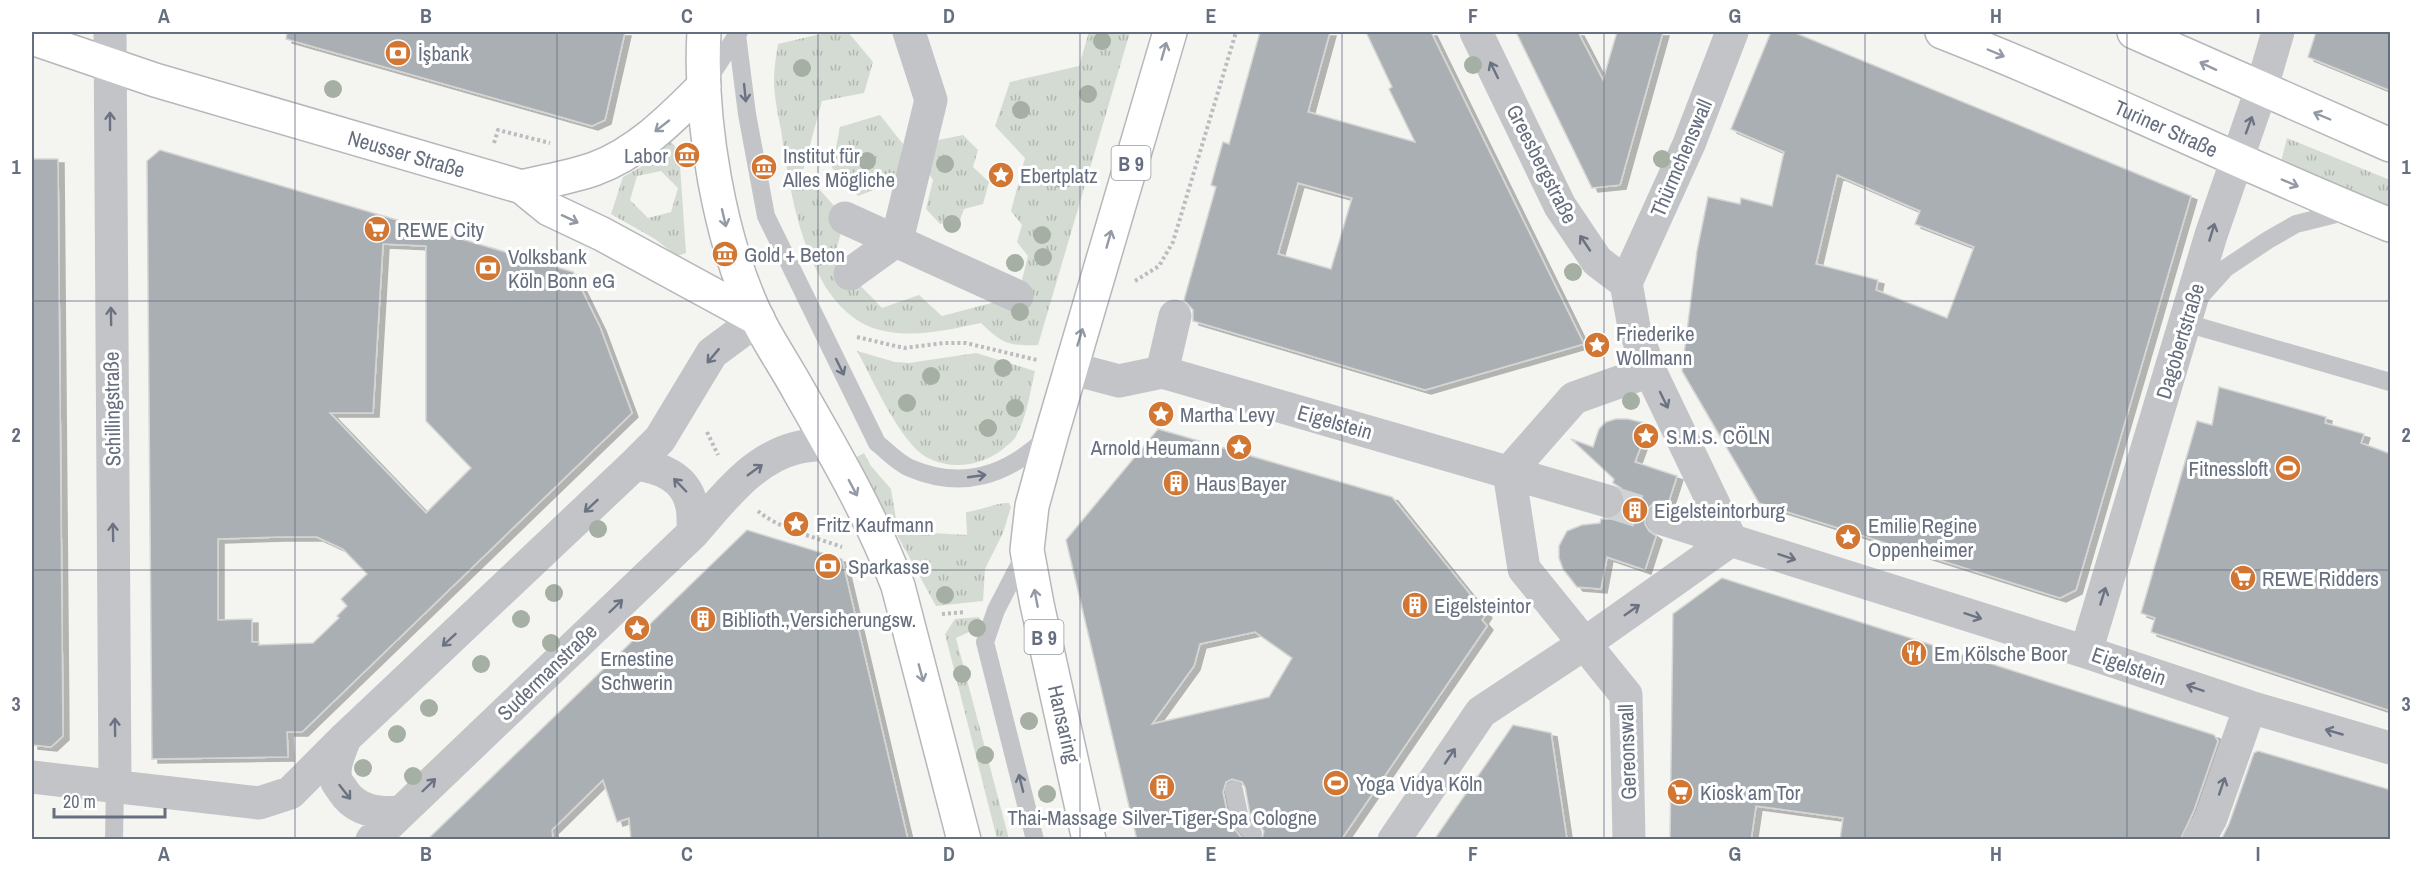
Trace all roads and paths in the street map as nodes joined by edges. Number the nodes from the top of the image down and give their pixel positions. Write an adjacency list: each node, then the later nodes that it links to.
1 (110, 32): 13 (street, Schillingstraße)
2 (704, 32): 14 (main road)
3 (909, 32): 24 (street)
4 (1170, 32): 34 (main road, B 9, one-way to 4)
5 (1236, 32): 26 (path)
6 (1476, 32): 27 (street, Greesbergstraße, one-way to 6)
7 (1732, 32): 27 (street, Thürmchenswall)
8 (1942, 32): 19 (main road, Turiner Straße, one-way to 19)
9 (2278, 32): 15 (street, Dagobertstraße)
10 (738, 33): 14 (lane); 29 (lane, one-way to 29)
11 (2150, 35): 15 (main road, one-way to 11)
12 (32, 38): 13 (main road, Neusser Straße)
13 (110, 65): 20 (main road, Neusser Straße); 55 (street, Schillingstraße, one-way to 13)
14 (704, 86): 20 (main road, one-way to 20); 32 (main road, one-way to 32)
15 (2261, 90): 18 (main road, one-way to 15); 19 (street, Dagobertstraße, one-way to 15)
16 (501, 131): 17 (path)
17 (550, 143)
18 (2391, 145)
19 (2236, 160): 21 (main road, Turiner Straße, one-way to 21); 30 (street, Dagobertstraße, one-way to 19)
20 (522, 187): 32 (main road, Neusser Straße, one-way to 32)
21 (2352, 210): 23 (main road, Turiner Straße); 30 (lane)
22 (845, 218): 24 (street)
23 (2391, 225)
24 (897, 240): 25 (street); 28 (street)
25 (842, 266)
26 (1132, 283)
27 (1626, 283): 35 (street)
28 (1017, 296)
29 (813, 315): 34 (path); 38 (lane, one-way to 38)
30 (2188, 315): 36 (lane); 50 (street, Dagobertstraße, one-way to 30)
31 (1175, 316): 33 (street)
32 (758, 319): 39 (main road); 40 (street, one-way to 40)
33 (1161, 357): 34 (street, Eigelstein); 41 (street, Eigelstein)
34 (1070, 368): 38 (main road, B 9)
35 (1650, 371): 41 (street); 46 (street, one-way to 46)
36 (2391, 382)
37 (702, 422): 42 (path)
38 (1052, 433): 47 (main road, Hansaring / B 9)
39 (829, 443): 42 (street, Sudermanstraße, one-way to 39); 48 (main road, one-way to 48)
40 (635, 465): 45 (street, one-way to 40); 52 (street, one-way to 52)
41 (1509, 472): 43 (street, Eigelstein); 49 (street)
42 (733, 488): 45 (street, Sudermanstraße); 48 (path)
43 (1607, 501)
44 (1663, 519): 46 (street, Eigelstein)
45 (693, 533): 57 (street, Sudermanstraße, one-way to 45)
46 (1731, 540): 49 (street, one-way to 46); 50 (street, Eigelstein, one-way to 50)
47 (1027, 550): 62 (lane, one-way to 47); 63 (main road, Hansaring / B 9, one-way to 47)
48 (890, 565): 61 (main road, one-way to 61)
49 (1584, 644): 64 (street, one-way to 49); 65 (street, Gereonswall)
50 (2086, 652): 51 (street, Eigelstein, one-way to 50)
51 (2250, 707): 53 (street, Eigelstein, one-way to 51); 66 (street, one-way to 51)
52 (345, 738): 55 (street); 57 (street, one-way to 57)
53 (2391, 748)
54 (32, 777): 55 (street)
55 (115, 786): 59 (lane)
56 (1234, 790): 58 (lane)
57 (400, 812): 60 (street, Sudermanstraße)
58 (1253, 834)
59 (114, 840)
60 (372, 840)
61 (964, 840)
62 (1035, 840)
63 (1089, 840)
64 (1394, 840)
65 (1629, 840)
66 (2199, 840)

